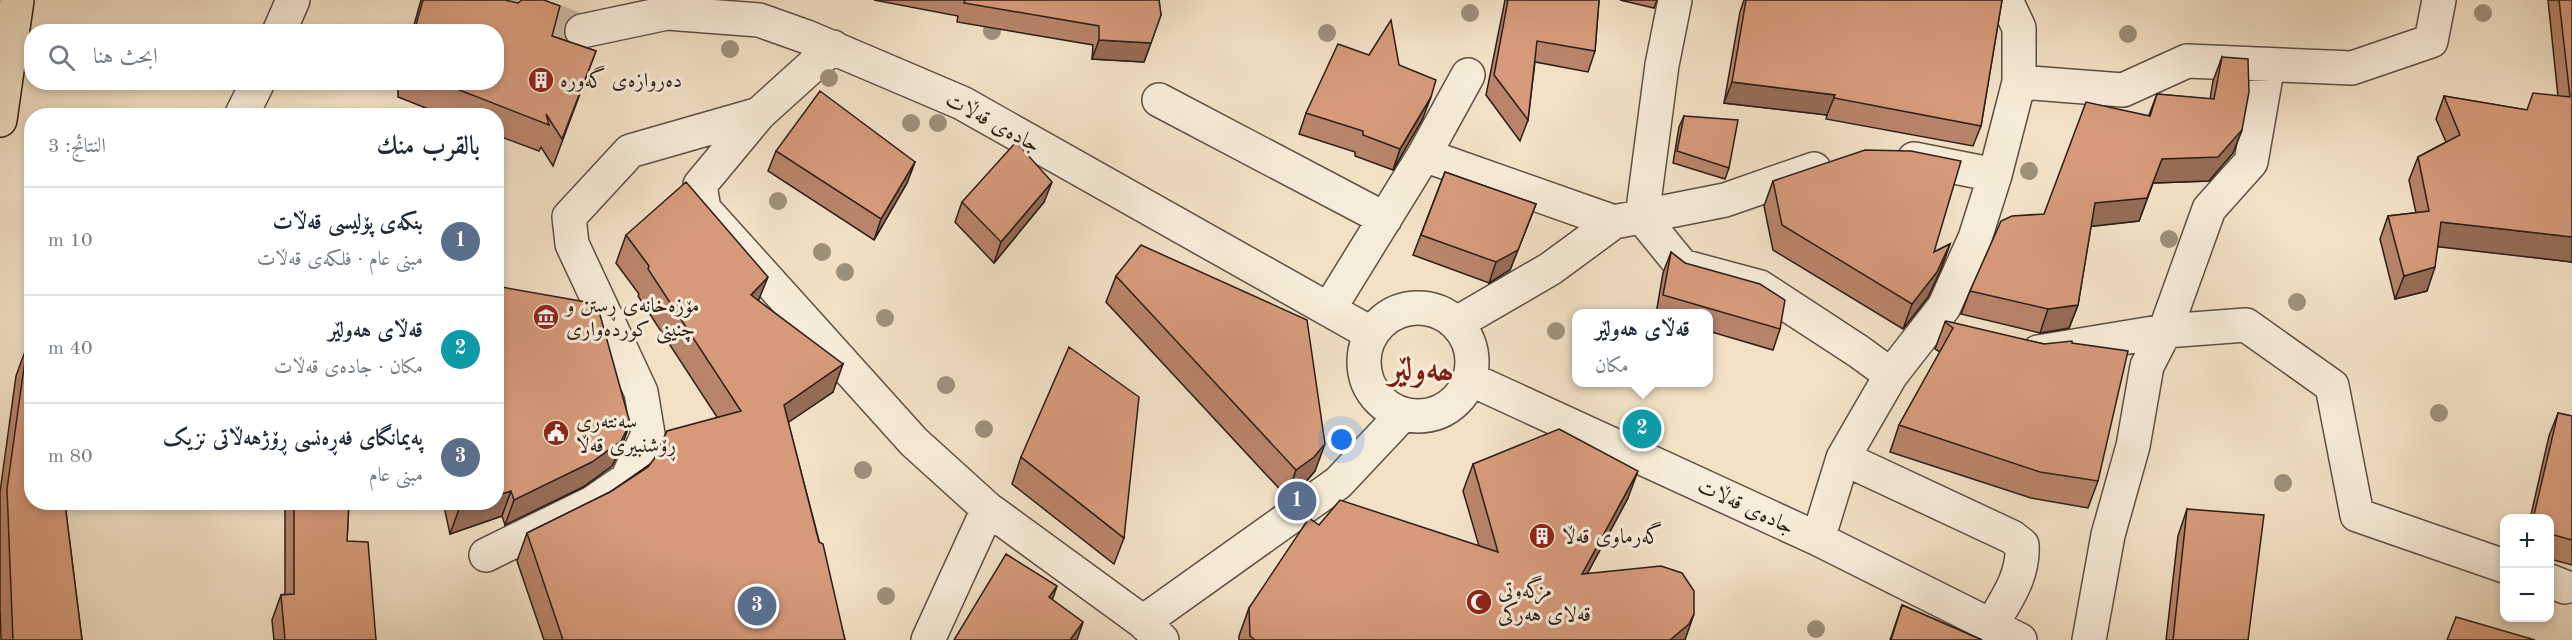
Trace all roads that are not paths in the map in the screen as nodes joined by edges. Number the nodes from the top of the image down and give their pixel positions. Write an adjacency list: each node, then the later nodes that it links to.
1 (17, 0): 17 (main road)
2 (292, 0): 7 (street)
3 (1675, 0): 23 (street)
4 (2006, 0): 12 (street)
5 (2439, 0): 10 (street)
6 (728, 9): 8 (street, جادەی قەڵات); 9 (street, جادەی قەڵات)
7 (282, 24)
8 (582, 31)
9 (832, 47): 16 (street); 24 (street, جادەی قەڵات)
10 (2268, 65): 12 (street); 27 (street)
11 (1468, 75): 18 (street)
12 (2019, 82): 21 (street)
13 (254, 90): 15 (street)
14 (1160, 100): 22 (street)
15 (245, 108)
16 (759, 114): 35 (street); 37 (street)
17 (0, 120)
18 (1424, 155): 22 (street); 23 (street)
19 (1884, 156): 21 (street)
20 (1843, 159): 23 (street)
21 (1995, 175): 26 (street)
22 (1385, 219): 24 (street)
23 (1628, 219): 25 (street); 31 (street)
24 (1329, 309): 28 (street, جادەی قەڵات)
25 (1457, 322): 28 (street); 32 (street)
26 (1929, 326): 29 (street); 31 (street)
27 (2165, 330): 30 (street); 38 (street); 43 (street)
28 (1372, 334): 33 (street)
29 (1962, 334)
30 (2006, 344)
31 (1891, 375): 34 (street)
32 (1470, 379): 33 (street); 36 (street, جادەی قەڵات)
33 (1403, 414): 40 (street)
34 (1843, 458): 36 (street); 39 (street)
35 (988, 509): 40 (street); 41 (street)
36 (1818, 539): 39 (street, جادەی قەڵات)
37 (486, 555)
38 (2500, 564)
39 (1991, 626): 42 (street, جادەی قەڵات)
40 (1152, 631)
41 (927, 640)
42 (2020, 640)
43 (2089, 640)

